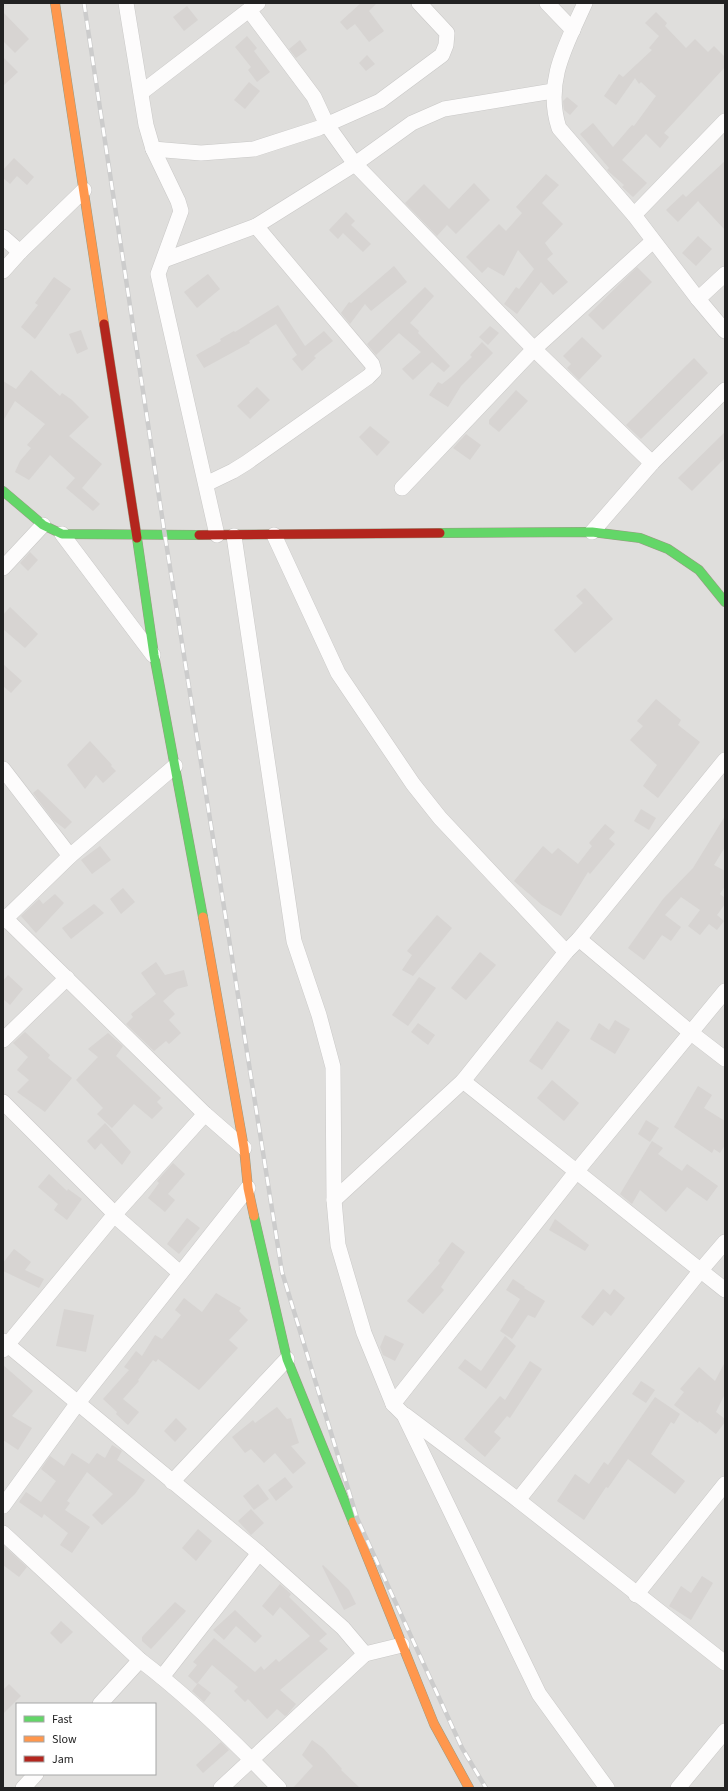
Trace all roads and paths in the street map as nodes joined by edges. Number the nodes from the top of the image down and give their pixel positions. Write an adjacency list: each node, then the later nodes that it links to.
1 (55, 3): 14 (street)
2 (126, 3): 9 (street)
3 (419, 3): 11 (street)
4 (547, 3): 7 (street)
5 (584, 3): 7 (street)
6 (253, 6): 9 (street); 11 (street)
7 (573, 30): 8 (street)
8 (553, 91): 13 (street); 15 (street)
9 (142, 92): 12 (street)
10 (725, 121): 15 (street)
11 (327, 125): 12 (street); 13 (street)
12 (153, 149): 20 (street)
13 (355, 164): 16 (street); 25 (street)
14 (84, 190): 19 (street); 35 (street)
15 (634, 215): 18 (street)
16 (256, 226): 20 (street); 28 (street)
17 (3, 237): 19 (street)
18 (653, 241): 23 (street); 25 (street)
19 (20, 252): 21 (street)
20 (164, 260): 28 (street)
21 (3, 271)
22 (725, 274): 23 (street)
23 (698, 299): 24 (street)
24 (725, 331)
25 (534, 350): 27 (street); 29 (street)
26 (725, 390): 27 (street)
27 (652, 463): 32 (street)
28 (206, 484): 36 (street)
29 (402, 488)
30 (3, 491): 31 (street)
31 (43, 525): 33 (street); 38 (street)
32 (592, 532): 34 (street); 39 (street)
33 (62, 534): 35 (street); 40 (street)
34 (274, 535): 37 (street); 47 (street)
35 (137, 536): 36 (street); 40 (street)
36 (217, 536): 37 (street)
37 (234, 536): 59 (street)
38 (3, 568)
39 (725, 602)
40 (154, 656): 42 (street)
41 (725, 760): 46 (street)
42 (175, 766): 44 (street); 56 (street)
43 (3, 769): 44 (street)
44 (70, 856): 45 (street)
45 (4, 918): 48 (street)
46 (579, 939): 47 (street); 50 (street)
47 (566, 952): 53 (street)
48 (67, 978): 51 (street); 55 (street)
49 (725, 991): 50 (street)
50 (690, 1032): 52 (street); 57 (street)
51 (3, 1040)
52 (725, 1059)
53 (463, 1081): 57 (street); 59 (street)
54 (3, 1102): 60 (street)
55 (205, 1114): 56 (street); 60 (street)
56 (244, 1148): 58 (street)
57 (576, 1172): 62 (street); 68 (street)
58 (248, 1188): 63 (street); 66 (street)
59 (334, 1200): 68 (street)
60 (114, 1214): 63 (street); 65 (street)
61 (725, 1242): 62 (street)
62 (701, 1270): 64 (street); 72 (street)
63 (180, 1273): 67 (street)
64 (725, 1290)
65 (5, 1345): 67 (street)
66 (287, 1360): 70 (street); 77 (street)
67 (77, 1404): 70 (street); 73 (street)
68 (393, 1404): 69 (street)
69 (404, 1414): 72 (street); 90 (street)
70 (172, 1482): 75 (street)
71 (725, 1484): 76 (street)
72 (518, 1500): 76 (street)
73 (3, 1506)
74 (3, 1533): 79 (street)
75 (259, 1553): 78 (street); 81 (street)
76 (636, 1595): 80 (street)
77 (402, 1645): 78 (street); 89 (street)
78 (365, 1654): 84 (street)
79 (140, 1660): 81 (street); 82 (street)
80 (725, 1663)
81 (162, 1677): 84 (street)
82 (101, 1703)
83 (725, 1731): 91 (street)
84 (251, 1759): 87 (street); 88 (street)
85 (35, 1775): 86 (street)
86 (23, 1788)
87 (221, 1788)
88 (278, 1788)
89 (469, 1788)
90 (607, 1788)
91 (678, 1788)

